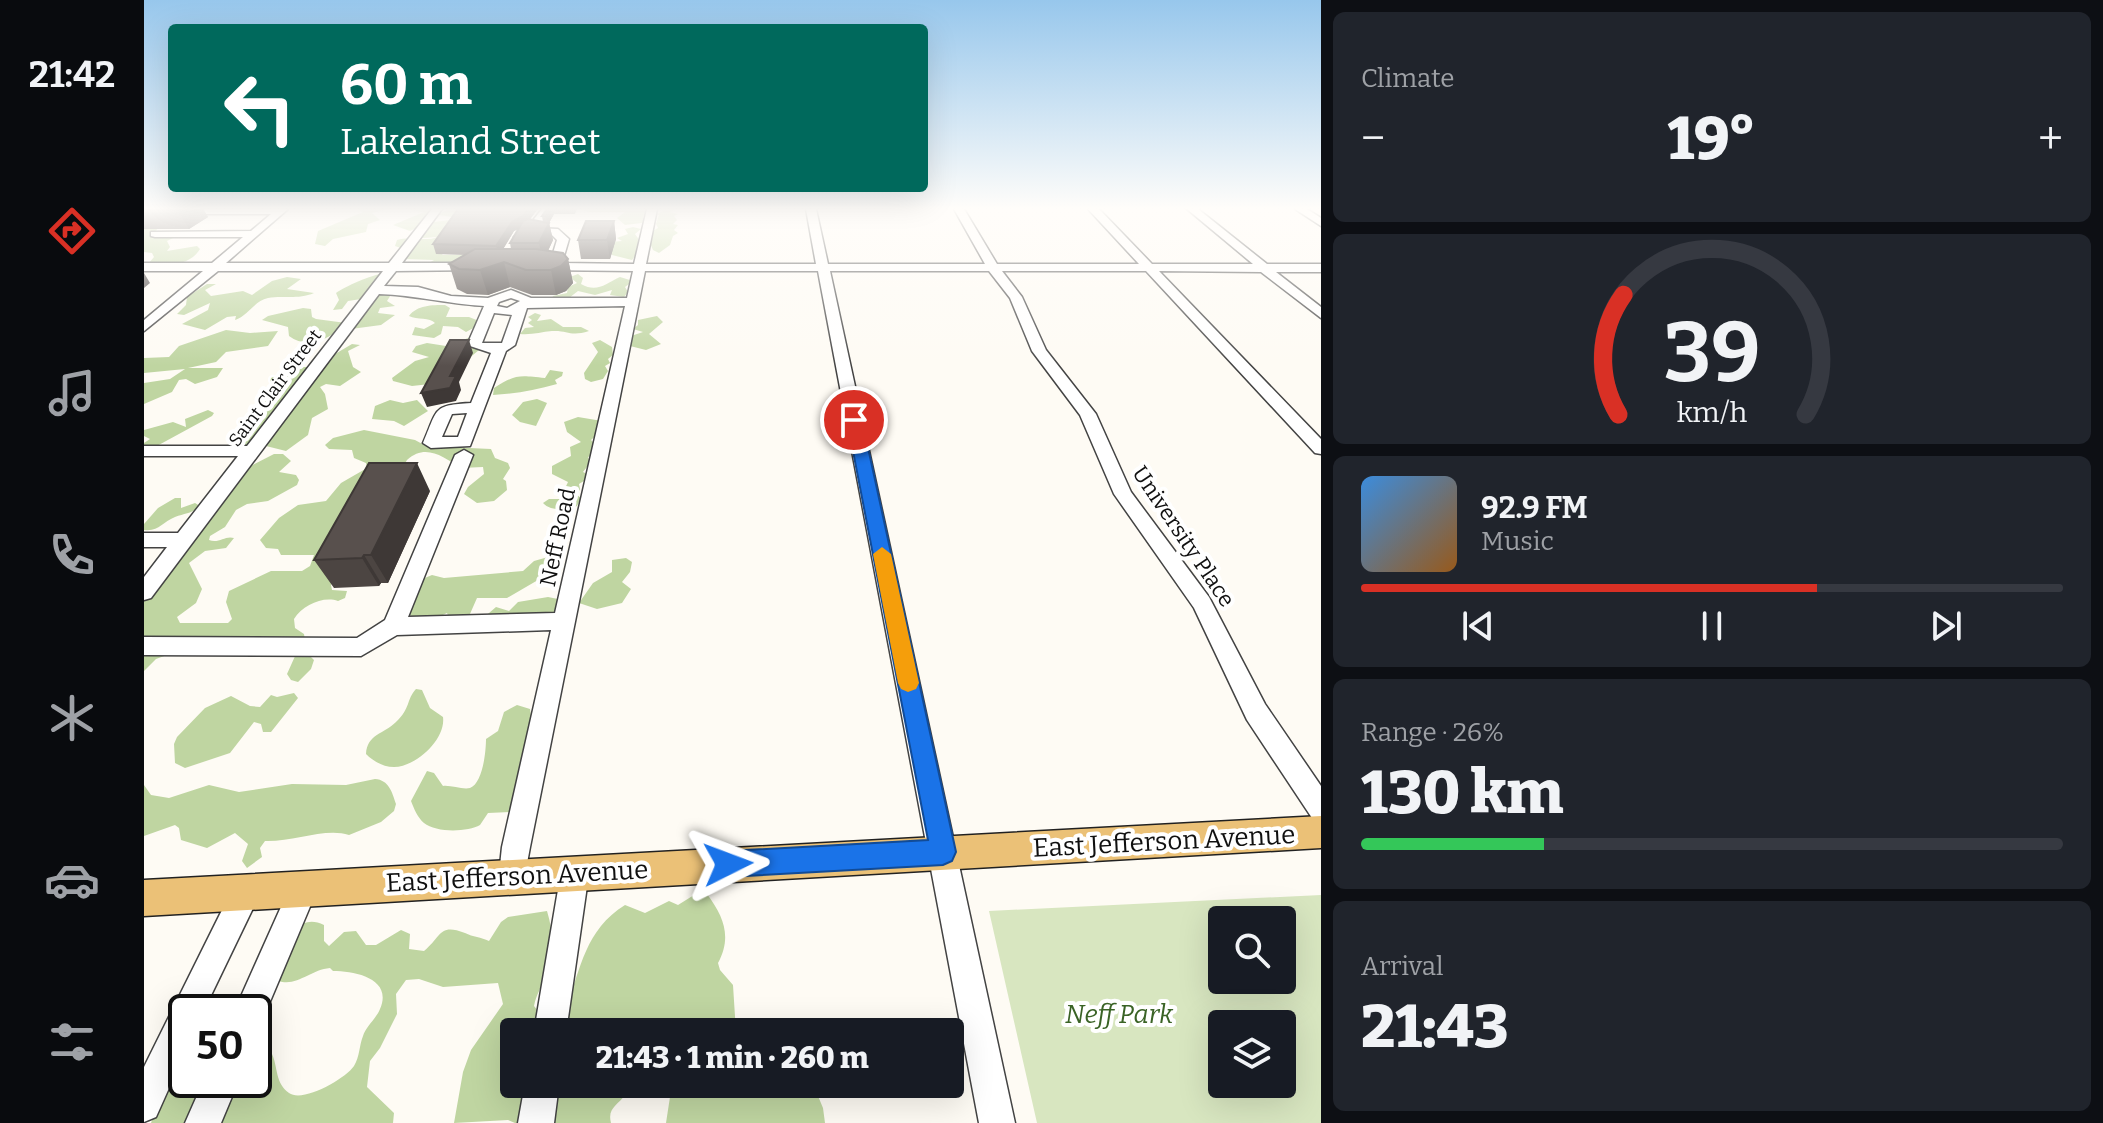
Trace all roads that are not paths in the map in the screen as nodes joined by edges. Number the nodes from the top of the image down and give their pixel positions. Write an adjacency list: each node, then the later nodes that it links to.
1 (221, 261): 10 (street)
2 (396, 261): 11 (street, Saint Clair Street)
3 (557, 261): 14 (street)
4 (640, 261): 15 (street, Neff Road)
5 (822, 261): 16 (street)
6 (989, 261): 17 (street, University Place)
7 (1143, 261): 18 (street)
8 (1257, 261): 19 (street)
9 (144, 267): 10 (street)
10 (215, 267): 11 (street); 26 (street)
11 (392, 267): 12 (street); 21 (street, Saint Clair Street)
12 (485, 267)
13 (528, 267): 14 (street)
14 (555, 267): 15 (street)
15 (639, 267): 16 (street); 22 (street, Neff Road)
16 (823, 268): 17 (street); 41 (street)
17 (993, 268): 18 (street); 39 (street, University Place)
18 (1149, 268): 19 (street); 29 (street)
19 (1265, 268): 20 (street); 25 (street)
20 (1321, 268)
21 (375, 290): 23 (street); 31 (street, Saint Clair Street)
22 (632, 302): 24 (street); 36 (street, Neff Road)
23 (490, 305): 24 (street); 27 (street)
24 (524, 305): 27 (street)
25 (1321, 314)
26 (144, 327)
27 (500, 348): 28 (street)
28 (477, 408): 28 (street)
29 (1321, 449)
30 (144, 451): 31 (street)
31 (251, 451): 34 (street, Saint Clair Street)
32 (464, 455): 37 (street)
33 (144, 540): 34 (street)
34 (184, 540): 35 (street, Saint Clair Street)
35 (144, 592)
36 (564, 621): 37 (street); 43 (street, Neff Road)
37 (393, 626): 38 (street)
38 (144, 646)
39 (1321, 809)
40 (1321, 832): 41 (main road, East Jefferson Avenue)
41 (943, 852): 42 (main road, East Jefferson Avenue); 56 (street)
42 (575, 872): 43 (main road, East Jefferson Avenue); 49 (street)
43 (513, 875): 44 (main road, East Jefferson Avenue)
44 (303, 890): 45 (main road, East Jefferson Avenue); 48 (street)
45 (245, 894): 46 (main road, East Jefferson Avenue); 47 (street)
46 (144, 898)
47 (195, 994)
48 (258, 994)
49 (552, 1018)
50 (168, 1052): 53 (street)
51 (214, 1098): 54 (street)
52 (540, 1098): 55 (street)
53 (144, 1105)
54 (203, 1123)
55 (536, 1123)
56 (997, 1123)

